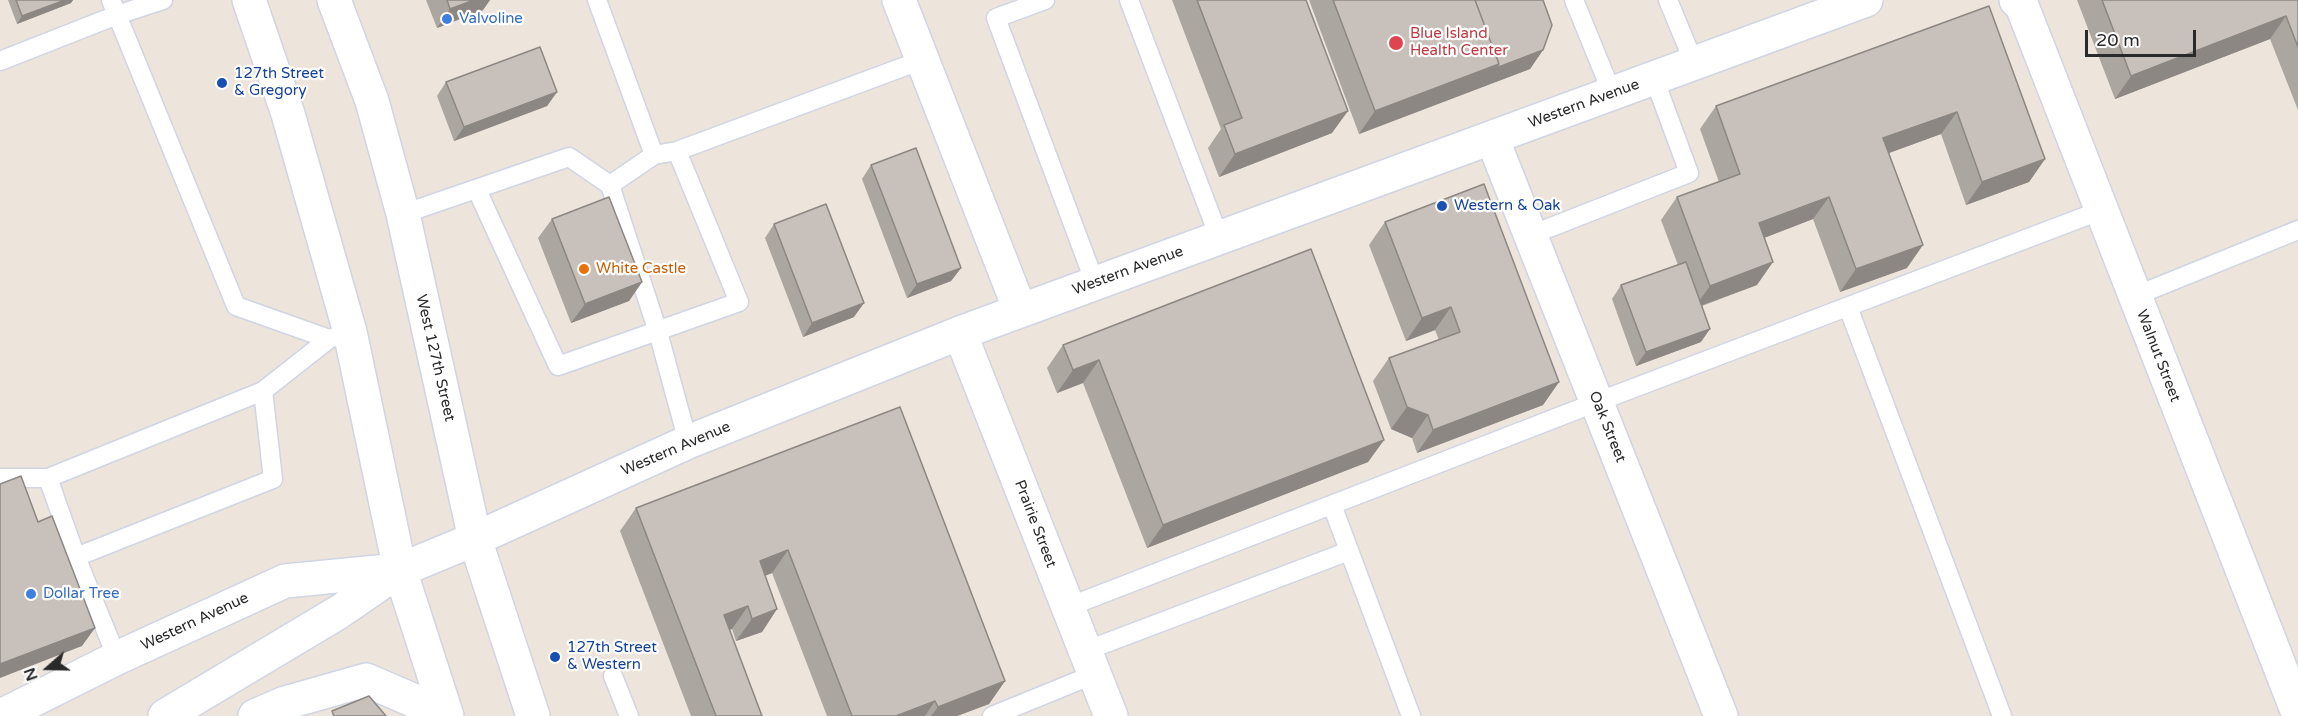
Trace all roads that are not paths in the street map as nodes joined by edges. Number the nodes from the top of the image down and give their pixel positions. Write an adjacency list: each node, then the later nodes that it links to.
1 (163, 0): 12 (lane)
2 (249, 0): 34 (main road)
3 (334, 0): 24 (main road, West 127th Street)
4 (597, 0): 20 (lane)
5 (898, 0): 13 (main road)
6 (1045, 0): 28 (lane)
7 (1129, 0): 27 (lane)
8 (1574, 0): 17 (lane)
9 (1668, 0): 15 (lane)
10 (1866, 0): 15 (main road, Western Avenue)
11 (2016, 0): 23 (main road, Walnut Street)
12 (114, 7): 14 (lane); 34 (lane)
13 (922, 60): 19 (lane); 31 (main road)
14 (0, 61)
15 (1694, 63): 16 (main road, Western Avenue)
16 (1654, 78): 17 (main road, Western Avenue); 26 (lane)
17 (1612, 93): 18 (main road, Western Avenue)
18 (1492, 138): 26 (main road, Oak Street); 27 (main road, Western Avenue)
19 (677, 152): 20 (lane); 32 (lane)
20 (654, 155): 21 (lane)
21 (610, 185): 22 (lane); 32 (lane)
22 (477, 189): 24 (lane); 32 (lane)
23 (2102, 210): 29 (main road, Walnut Street); 30 (lane)
24 (402, 214): 41 (main road, West 127th Street)
25 (2298, 230): 29 (lane)
26 (1531, 235): 36 (main road, Oak Street)
27 (1219, 237): 28 (main road, Western Avenue)
28 (1095, 283): 31 (main road, Western Avenue)
29 (2135, 296): 49 (main road, Walnut Street)
30 (1848, 307): 36 (lane); 61 (lane)
31 (1020, 310): 33 (main road, Western Avenue)
32 (658, 332): 37 (lane)
33 (960, 333): 37 (main road, Western Avenue); 45 (main road, Prairie Street)
34 (340, 336): 35 (lane); 44 (main road)
35 (263, 391): 39 (lane); 43 (lane)
36 (1597, 402): 40 (lane); 60 (main road, Oak Street)
37 (688, 442): 41 (main road, Western Avenue)
38 (0, 478): 39 (lane)
39 (48, 478): 43 (lane)
40 (1332, 505): 42 (lane); 45 (lane)
41 (475, 539): 44 (main road, Western Avenue); 55 (main road, West 127th Street)
42 (1349, 551): 47 (lane); 59 (lane)
43 (76, 557): 46 (lane)
44 (400, 570): 46 (main road, Western Avenue); 51 (main road, Western Avenue); 54 (main road)
45 (1068, 608): 47 (main road, Prairie Street)
46 (117, 658): 50 (main road, Western Avenue)
47 (1090, 663): 57 (lane); 58 (main road, Prairie Street)
48 (613, 676): 56 (lane)
49 (2298, 713)
50 (1, 716)
51 (165, 716)
52 (255, 716): 53 (main road)
53 (426, 716)
54 (447, 716)
55 (533, 716)
56 (629, 716)
57 (992, 716)
58 (1111, 716)
59 (1411, 716)
60 (1720, 716)
61 (2002, 716)

